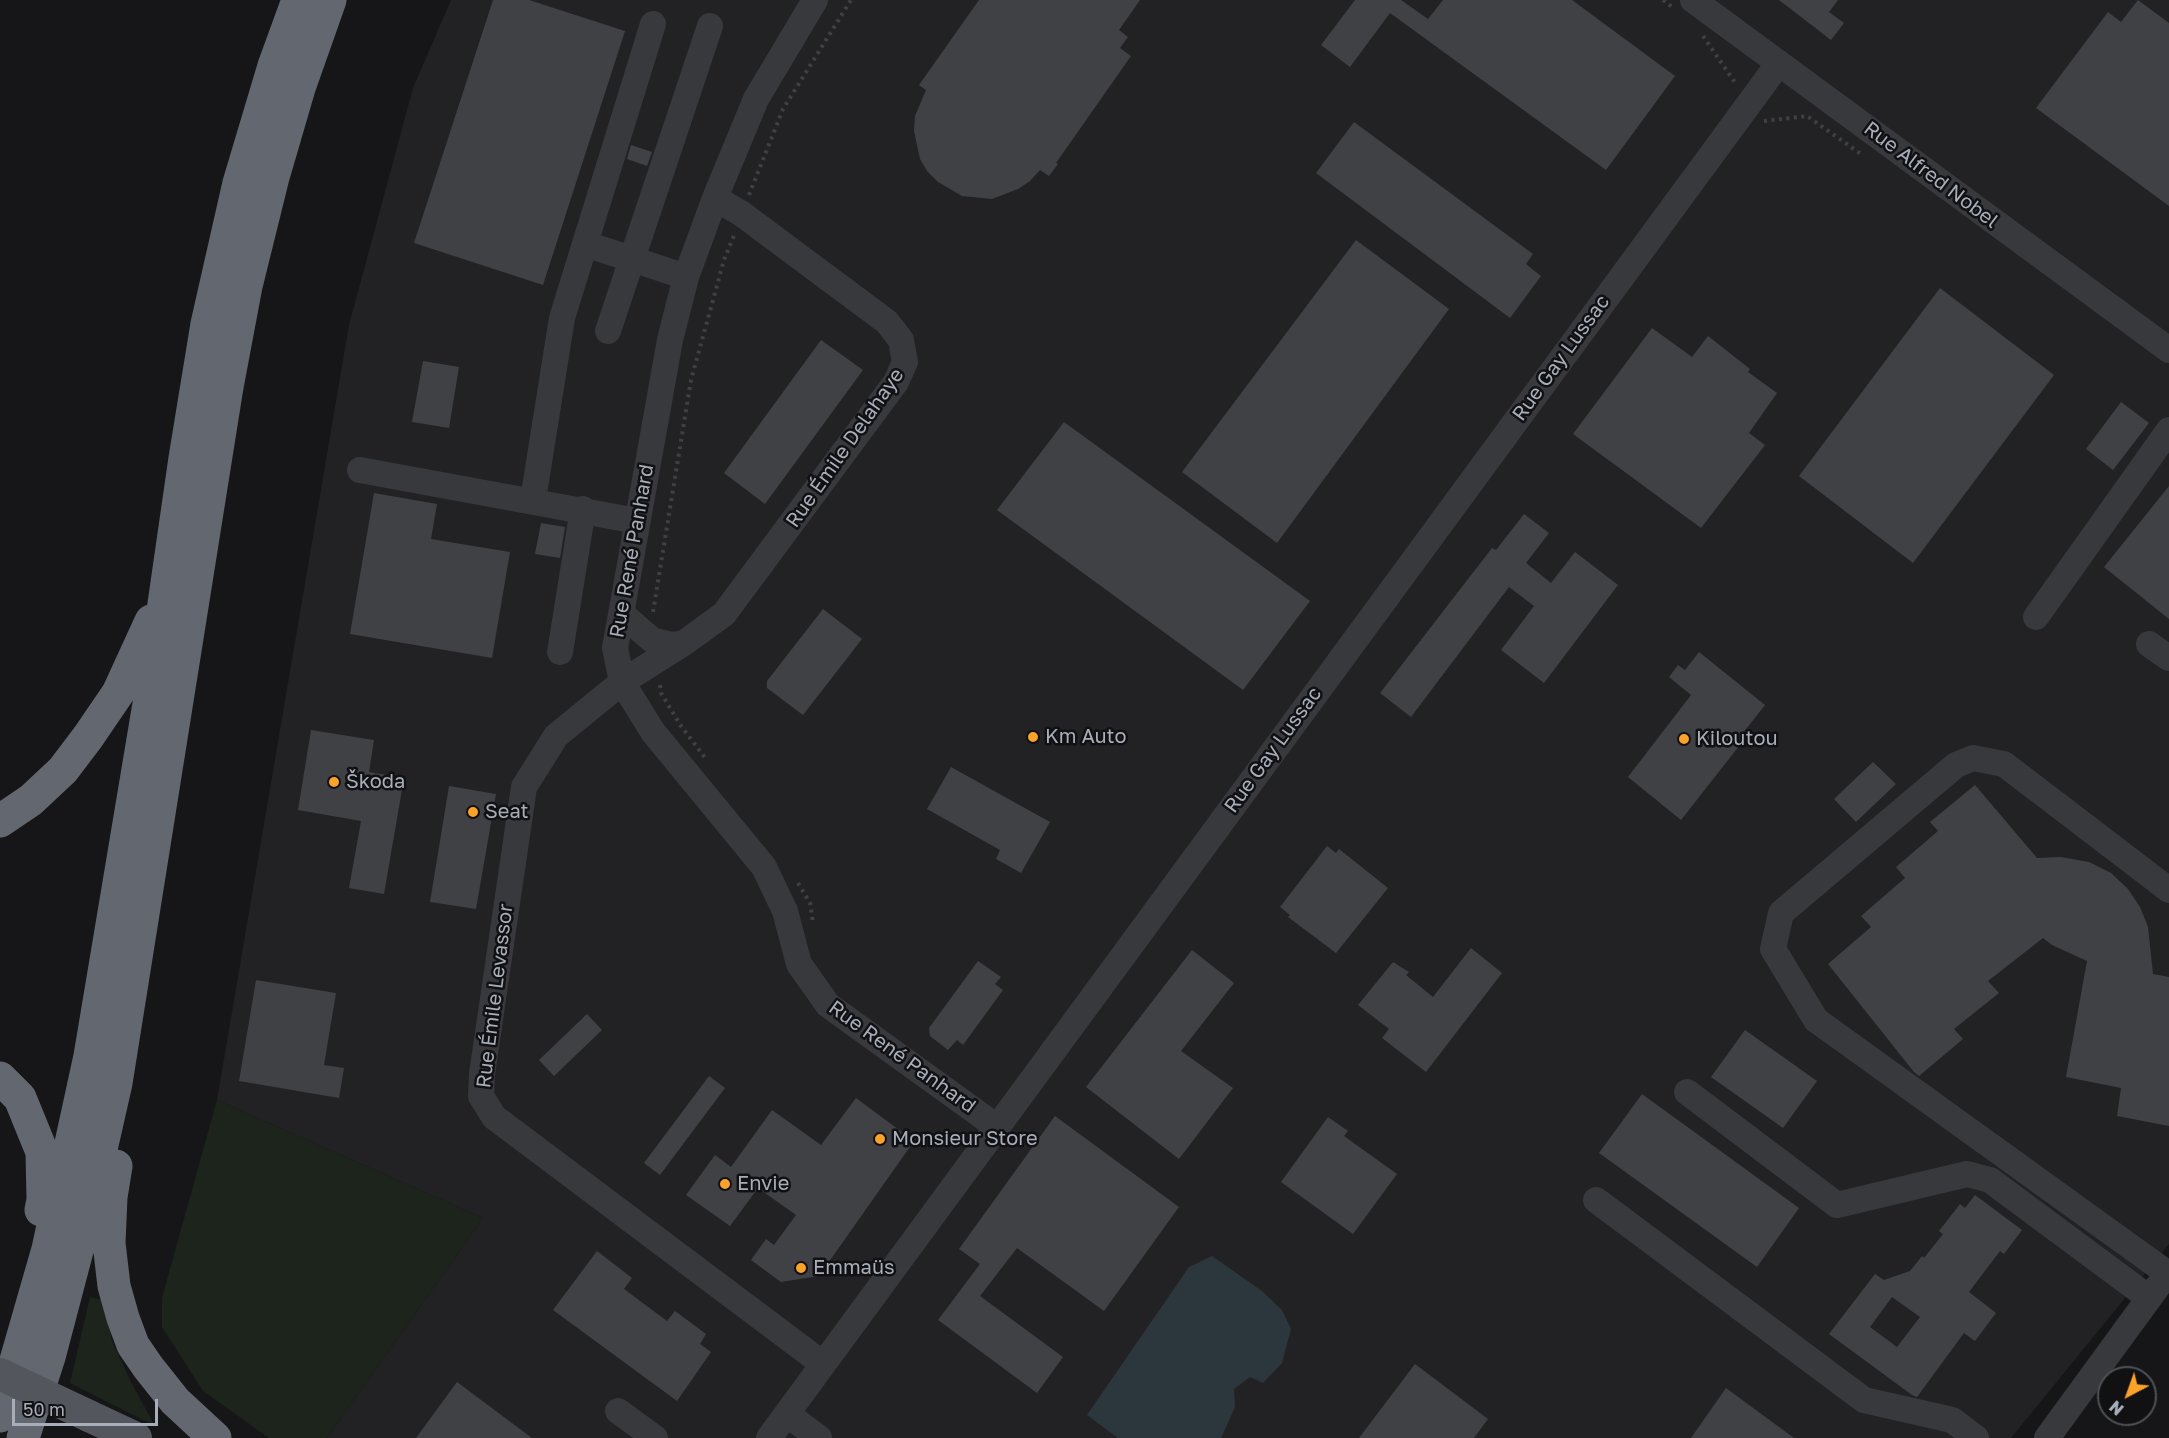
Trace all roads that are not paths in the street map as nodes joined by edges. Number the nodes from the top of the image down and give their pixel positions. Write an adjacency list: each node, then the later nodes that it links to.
1 (298, 0): 19 (highway)
2 (330, 0): 28 (highway)
3 (815, 0): 8 (street, Rue René Panhard)
4 (1686, 6): 7 (street, Rue Alfred Nobel)
5 (652, 24): 9 (street)
6 (710, 26): 10 (street)
7 (1779, 63): 13 (street, Rue Alfred Nobel); 30 (street, Rue Gay Lussac)
8 (715, 198): 11 (street, Rue René Panhard); 22 (street, Rue Émile Delahaye)
9 (585, 244): 10 (street); 16 (street)
10 (632, 259): 11 (street); 12 (street)
11 (686, 277): 18 (street, Rue René Panhard)
12 (608, 331)
13 (2169, 350)
14 (2169, 430): 21 (street)
15 (360, 470): 16 (street)
16 (533, 500): 17 (street)
17 (583, 510): 18 (street); 23 (street)
18 (637, 521): 20 (street, Rue René Panhard)
19 (166, 586): 25 (highway); 34 (highway)
20 (622, 614): 22 (street); 24 (street, Rue René Panhard)
21 (2036, 617)
22 (653, 651): 24 (street, Rue Émile Delahaye)
23 (560, 652)
24 (622, 682): 30 (street, Rue René Panhard); 35 (street, Rue Émile Levassor)
25 (0, 821)
26 (2169, 890): 32 (street)
27 (0, 1078): 34 (highway)
28 (116, 1083): 40 (highway); 42 (highway)
29 (1687, 1092): 33 (street)
30 (997, 1127): 35 (street, Rue Gay Lussac)
31 (1596, 1200): 46 (street)
32 (2168, 1272): 33 (street)
33 (2149, 1298): 47 (street)
34 (24, 1335): 39 (highway)
35 (824, 1364): 38 (street, Rue Gay Lussac)
36 (0, 1374): 41 (main road, bridge)
37 (618, 1411): 43 (street)
38 (787, 1414): 44 (street, Rue Gay Lussac); 45 (street)
39 (0, 1416)
40 (23, 1438)
41 (136, 1438)
42 (215, 1438)
43 (655, 1438)
44 (769, 1438)
45 (819, 1438)
46 (1976, 1438)
47 (2047, 1438)

